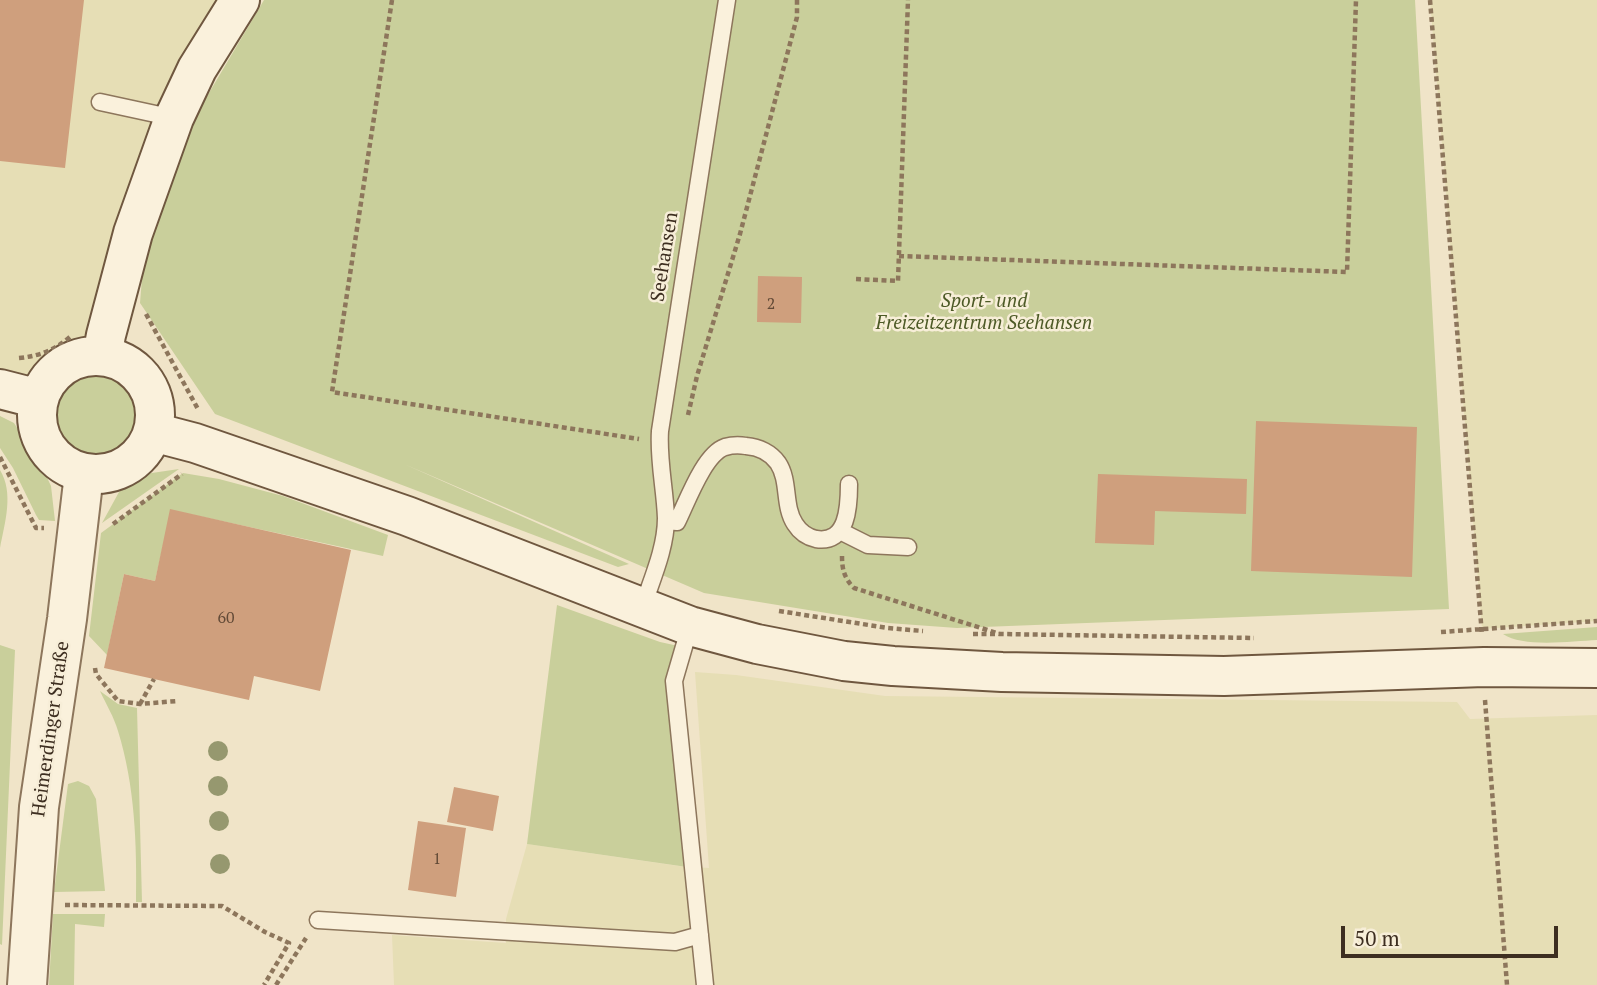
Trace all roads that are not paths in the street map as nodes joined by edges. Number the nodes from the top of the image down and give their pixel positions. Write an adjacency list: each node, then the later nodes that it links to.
1 (240, 0): 4 (main road)
2 (727, 0): 11 (lane, Seehansen)
3 (100, 102): 4 (lane)
4 (174, 118): 5 (main road)
5 (103, 356): 7 (main road); 8 (main road)
6 (0, 389): 7 (main road)
7 (39, 399): 9 (main road)
8 (153, 432): 9 (main road); 14 (main road)
9 (84, 474): 19 (main road, Heimerdinger Straße)
10 (849, 484): 12 (lane)
11 (666, 521): 12 (lane); 14 (lane, Seehansen)
12 (840, 531): 13 (lane)
13 (908, 547)
14 (642, 609): 15 (main road)
15 (690, 626): 16 (main road); 18 (lane)
16 (1597, 668)
17 (318, 920): 18 (lane)
18 (700, 935): 20 (lane)
19 (27, 985)
20 (705, 985)

